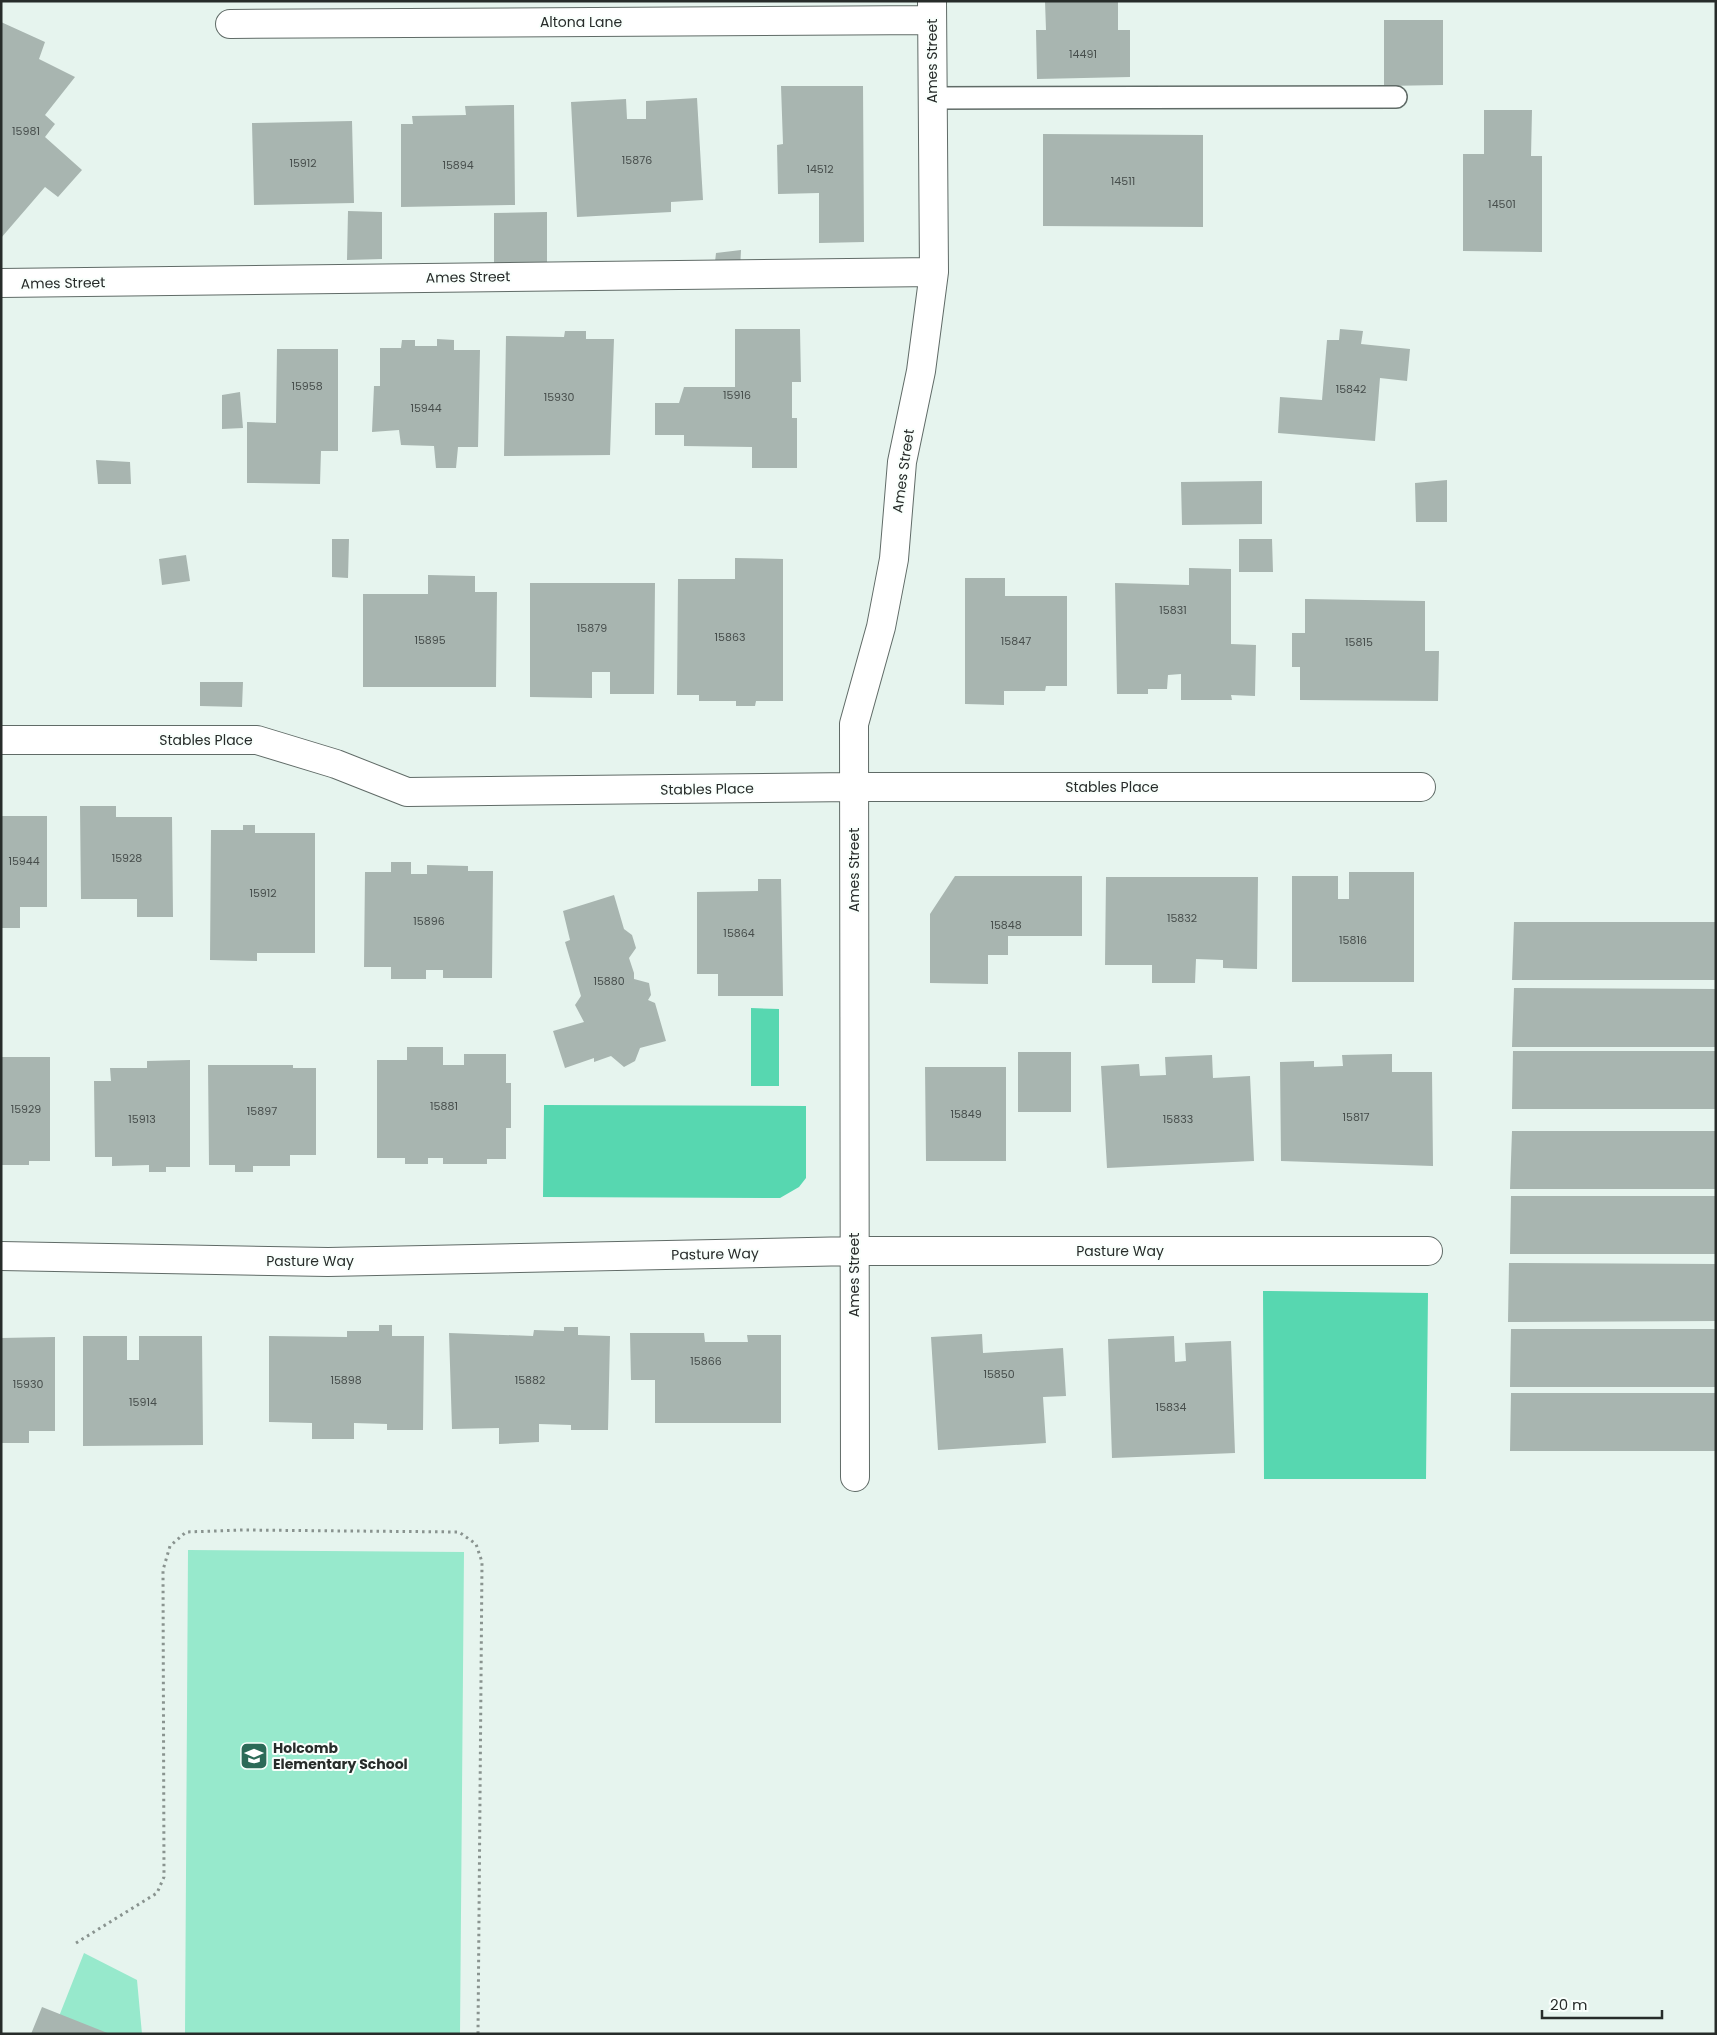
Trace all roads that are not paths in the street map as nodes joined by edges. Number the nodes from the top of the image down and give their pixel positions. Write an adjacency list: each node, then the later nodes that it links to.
1 (932, 11): 2 (street, Altona Lane); 4 (street, Ames Street)
2 (230, 24)
3 (1396, 97): 4 (lane)
4 (933, 98): 5 (street, Ames Street)
5 (934, 272): 6 (street, Ames Street); 8 (street, Ames Street)
6 (1, 283)
7 (1, 740): 8 (street, Stables Place)
8 (854, 787): 9 (street, Stables Place); 10 (street, Ames Street)
9 (1421, 787)
10 (854, 1252): 11 (street, Pasture Way); 12 (street, Pasture Way); 13 (street, Ames Street)
11 (1428, 1252)
12 (1, 1256)
13 (855, 1477)

